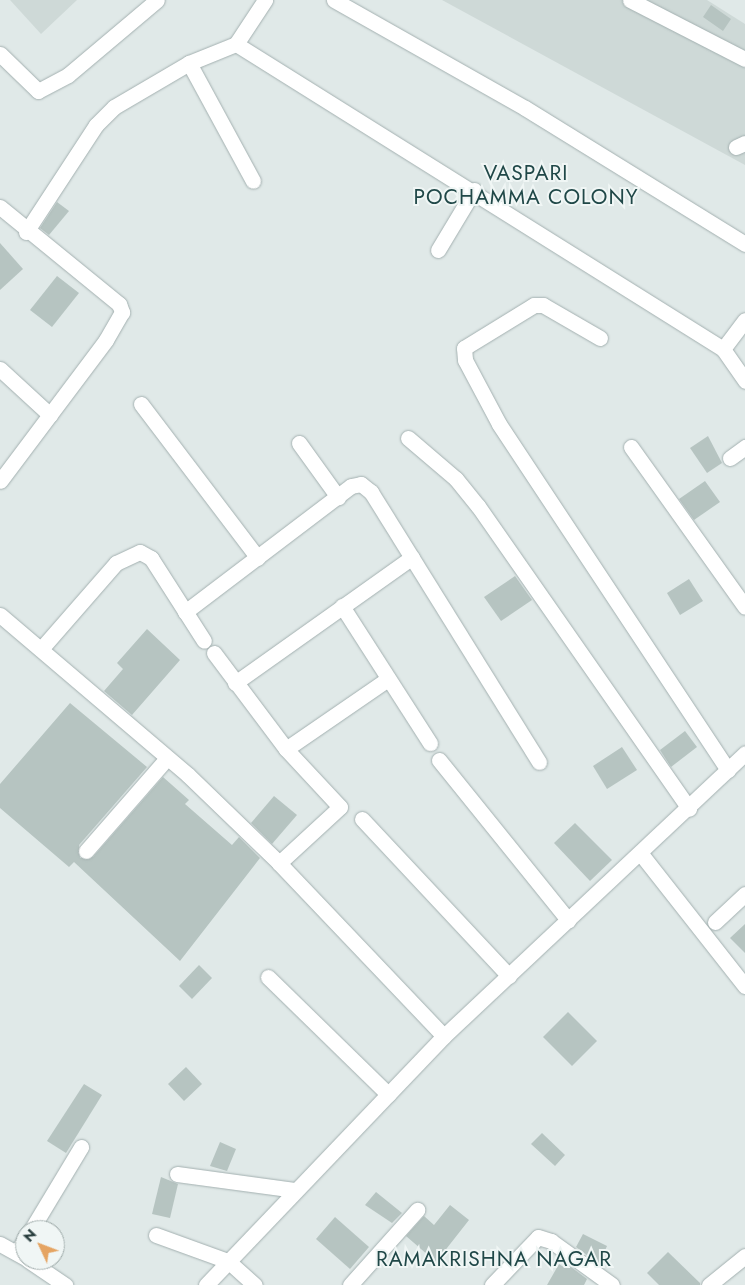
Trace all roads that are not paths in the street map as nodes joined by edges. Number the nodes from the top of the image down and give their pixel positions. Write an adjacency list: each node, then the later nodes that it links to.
1 (157, 0): 6 (street)
2 (265, 0): 5 (street)
3 (334, 0): 13 (street)
4 (630, 0): 7 (street)
5 (236, 44): 8 (street); 10 (street)
6 (0, 54)
7 (745, 59)
8 (190, 63): 9 (street); 12 (street)
9 (253, 181)
10 (474, 190): 14 (street); 17 (street)
11 (0, 207): 12 (street)
12 (26, 232): 21 (street)
13 (745, 244)
14 (438, 250)
15 (745, 320): 17 (street)
16 (600, 338): 46 (street)
17 (723, 349): 19 (street)
18 (0, 369): 21 (street)
19 (745, 381)
20 (141, 404): 30 (street)
21 (50, 415): 27 (street)
22 (408, 438): 47 (street)
23 (298, 442): 28 (street)
24 (631, 446): 32 (street)
25 (745, 447): 26 (street)
26 (730, 458)
27 (0, 481)
28 (338, 497): 29 (street); 30 (street)
29 (412, 557): 31 (street); 45 (street)
30 (258, 558): 33 (street)
31 (342, 606): 38 (street); 39 (street)
32 (745, 607)
33 (185, 612): 35 (street); 36 (street)
34 (0, 615): 36 (street)
35 (204, 641)
36 (41, 649): 43 (street)
37 (214, 653): 39 (street)
38 (388, 679): 40 (street); 41 (street)
39 (234, 683): 41 (street)
40 (430, 744)
41 (286, 749): 51 (street)
42 (745, 753): 46 (street)
43 (168, 758): 49 (street); 51 (street)
44 (439, 760): 53 (street)
45 (539, 762)
46 (728, 770): 47 (street)
47 (689, 808): 50 (street)
48 (362, 819): 55 (street)
49 (86, 851)
50 (641, 854): 53 (street); 57 (street)
51 (279, 864): 58 (street)
52 (745, 894): 54 (street)
53 (568, 920): 55 (street)
54 (715, 922)
55 (509, 976): 58 (street)
56 (268, 977): 59 (street)
57 (745, 986)
58 (444, 1036): 59 (street)
59 (388, 1094): 62 (street)
60 (81, 1147): 64 (street)
61 (177, 1174): 62 (street)
62 (296, 1190): 69 (street)
63 (416, 1210): 74 (street)
64 (36, 1220)
65 (156, 1236): 69 (street)
66 (0, 1244): 67 (street)
67 (15, 1252)
68 (745, 1256): 77 (street)
69 (228, 1261): 72 (street); 73 (street)
70 (41, 1270): 71 (street)
71 (60, 1284)
72 (206, 1285)
73 (255, 1285)
74 (350, 1285)
75 (493, 1285): 76 (street)
76 (612, 1285)
77 (709, 1285)

